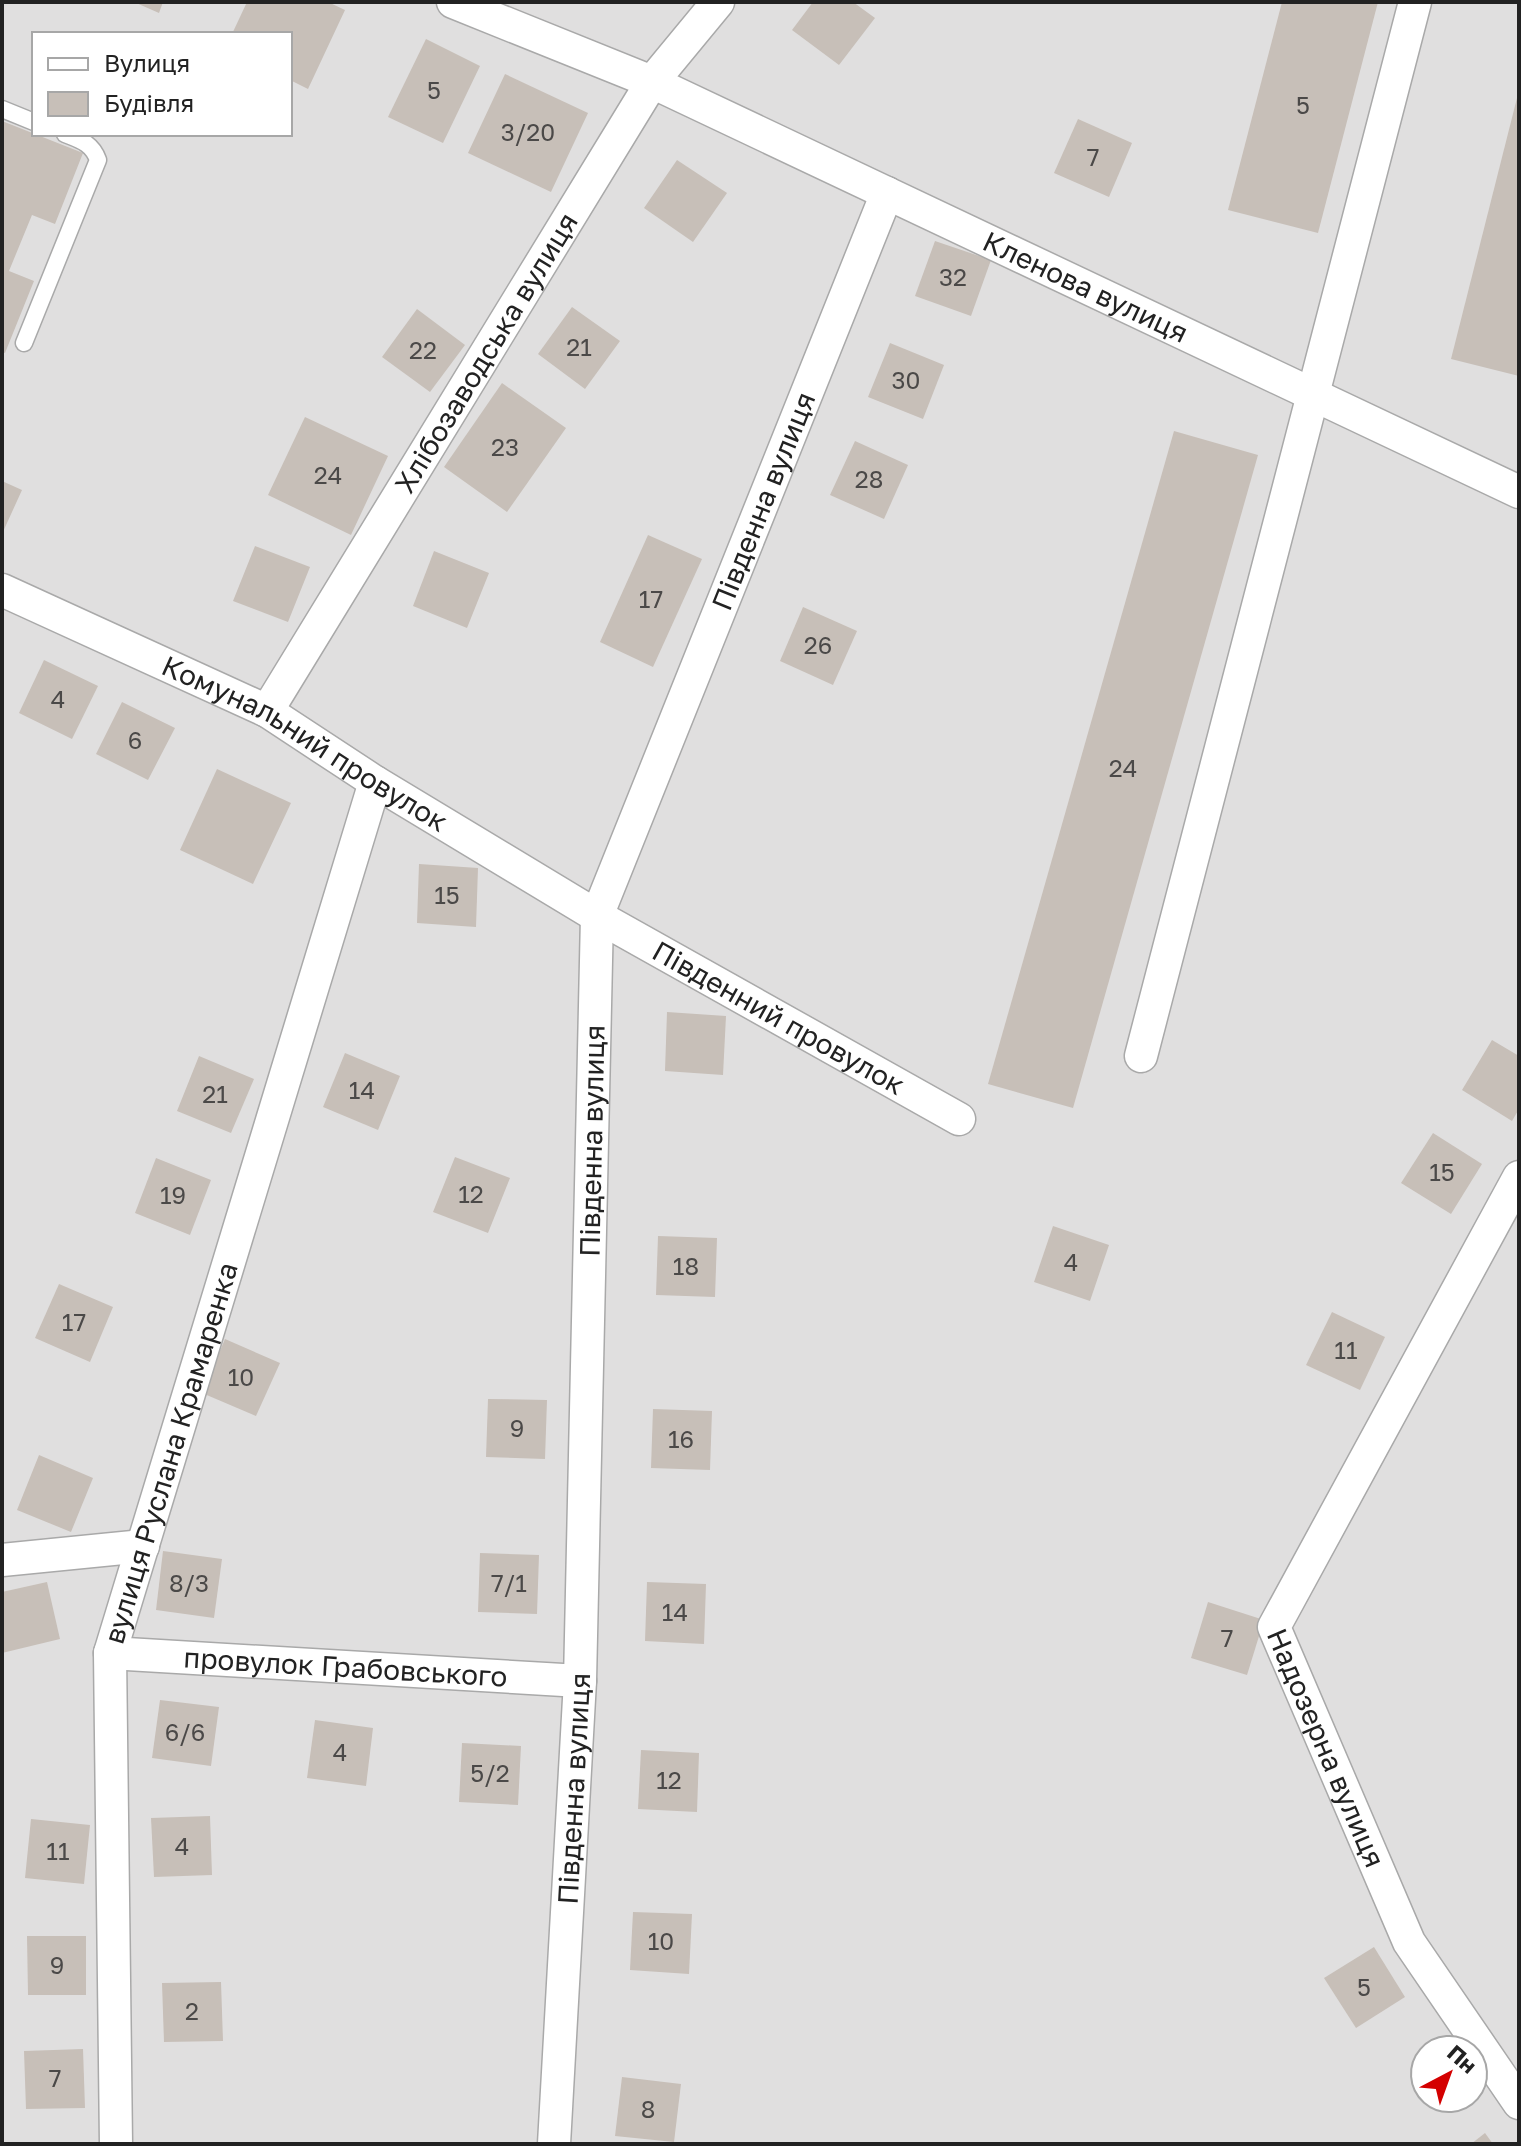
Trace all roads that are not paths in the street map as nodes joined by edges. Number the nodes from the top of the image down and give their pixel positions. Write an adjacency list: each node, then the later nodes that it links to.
1 (453, 2): 4 (street, Кленова вулиця)
2 (718, 2): 4 (street, Хлібозаводська вулиця)
3 (1415, 2): 10 (street)
4 (652, 82): 8 (street, Кленова вулиця); 13 (street, Хлібозаводська вулиця)
5 (2, 109): 6 (lane)
6 (32, 121)
7 (70, 136): 9 (lane)
8 (887, 193): 10 (street, Кленова вулиця); 15 (street, Південна вулиця)
9 (24, 343)
10 (1313, 394): 11 (street, Кленова вулиця); 16 (street)
11 (1519, 492)
12 (2, 590): 13 (street, Комунальний провулок)
13 (267, 711): 14 (street, Комунальний провулок)
14 (375, 782): 15 (street, Комунальний провулок); 19 (street, вулиця Руслана Крамаренка)
15 (597, 916): 17 (street, Південний провулок); 22 (street, Південна вулиця)
16 (1141, 1056)
17 (959, 1119)
18 (1519, 1177): 23 (street, Надозерна вулиця)
19 (143, 1546): 20 (street); 21 (street, вулиця Руслана Крамаренка)
20 (2, 1560)
21 (110, 1653): 22 (street, провулок Грабовського); 24 (street, вулиця Руслана Крамаренка)
22 (580, 1681): 25 (street, Південна вулиця)
23 (1519, 2103)
24 (116, 2144)
25 (554, 2144)

